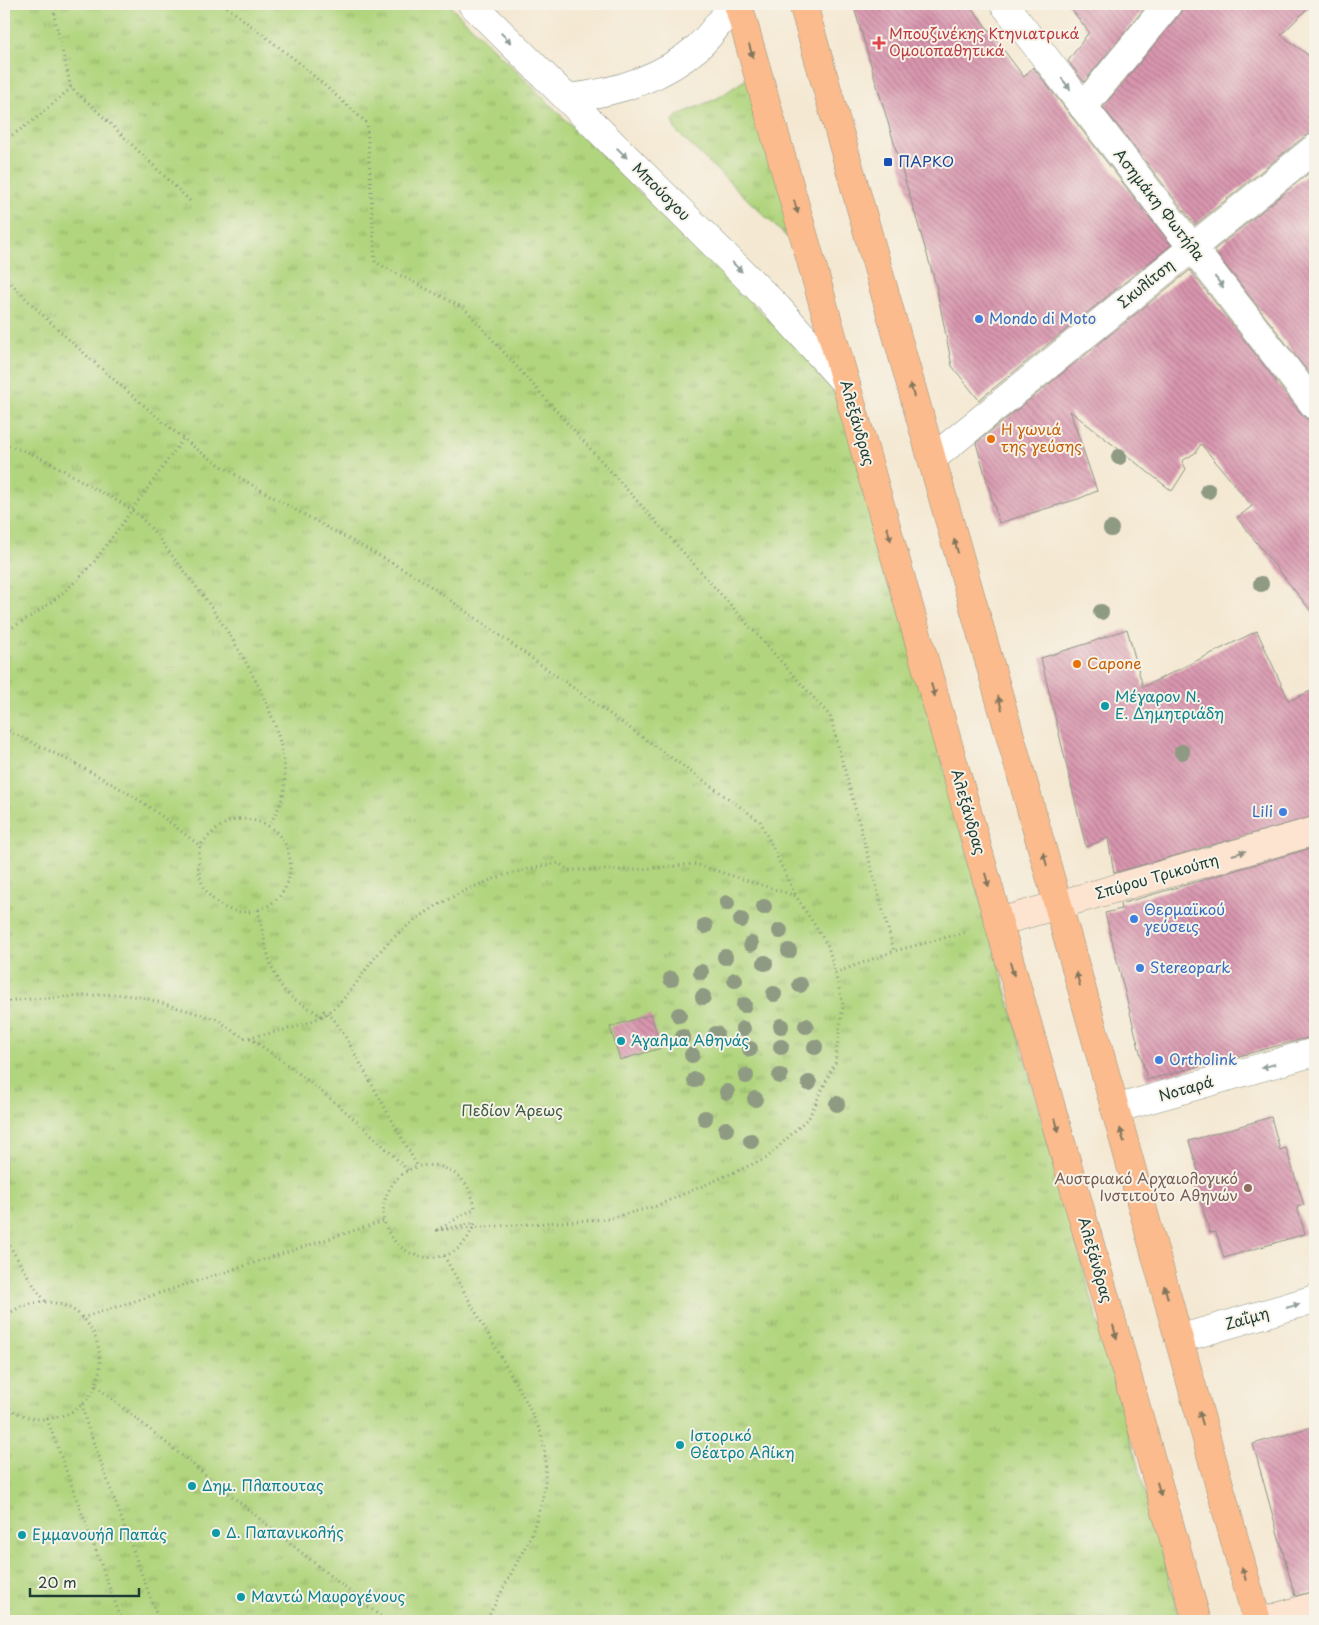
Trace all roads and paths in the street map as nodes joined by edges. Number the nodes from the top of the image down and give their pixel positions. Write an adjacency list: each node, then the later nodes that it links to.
1 (59, 4): 9 (path)
2 (223, 4): 33 (path)
3 (472, 4): 10 (street, Μπούσγου, one-way to 10)
4 (733, 4): 10 (street)
5 (738, 4): 17 (main road, Αλεξάνδρας, one-way to 17)
6 (803, 4): 21 (main road, one-way to 6)
7 (1004, 4): 11 (street, Ασημάκη Φωτήλα, one-way to 11)
8 (1168, 4): 11 (street)
9 (71, 88): 12 (path); 14 (path)
10 (567, 98): 17 (street, Μπούσγου, one-way to 17)
11 (1083, 107): 15 (street, Ασημάκη Φωτήλα)
12 (4, 141)
13 (1315, 148): 15 (street, Σκυλίτση)
14 (190, 201)
15 (1192, 247): 18 (street, Ασημάκη Φωτήλα, one-way to 18); 21 (street, Σκυλίτση)
16 (4, 276): 19 (path)
17 (846, 384): 31 (main road, Αλεξάνδρας, one-way to 31)
18 (1315, 406)
19 (183, 439): 22 (path); 28 (path)
20 (4, 444): 22 (path)
21 (932, 459): 29 (main road, one-way to 21)
22 (132, 510): 23 (path); 25 (path)
23 (4, 632)
24 (4, 729): 27 (path)
25 (269, 826): 27 (path); 30 (path)
26 (1315, 831): 29 (street, Σπύρου Τρικούπη, one-way to 26)
27 (200, 846): 30 (path)
28 (796, 896): 34 (path); 36 (path)
29 (1058, 906): 31 (street, Σπύρου Τρικούπη); 39 (main road, one-way to 29)
30 (258, 910): 36 (path)
31 (999, 922): 60 (main road, Αλεξάνδρας, one-way to 60)
32 (973, 930): 33 (path)
33 (894, 952): 34 (path)
34 (835, 973): 43 (path)
35 (4, 1002): 37 (path)
36 (322, 1016): 37 (path); 40 (path)
37 (244, 1038): 41 (path)
38 (1315, 1052): 39 (street, Νοταρά, one-way to 39)
39 (1114, 1109): 50 (main road, one-way to 39)
40 (418, 1167): 41 (path); 43 (path)
41 (408, 1171): 42 (path)
42 (384, 1221): 45 (path); 49 (path)
43 (436, 1230): 45 (path)
44 (4, 1237): 47 (path)
45 (444, 1256): 59 (path)
46 (1315, 1299): 50 (street, Ζαΐμη, one-way to 46)
47 (46, 1302): 48 (path); 49 (path)
48 (4, 1318)
49 (82, 1318): 51 (path)
50 (1179, 1339): 61 (main road, one-way to 50)
51 (96, 1386): 53 (path); 58 (path)
52 (4, 1404): 54 (path)
53 (82, 1404): 54 (path); 57 (path)
54 (47, 1419): 56 (path)
55 (1315, 1606): 62 (street)
56 (122, 1621)
57 (159, 1621)
58 (386, 1621)
59 (486, 1621)
60 (1197, 1621)
61 (1258, 1621)
62 (1263, 1621)

